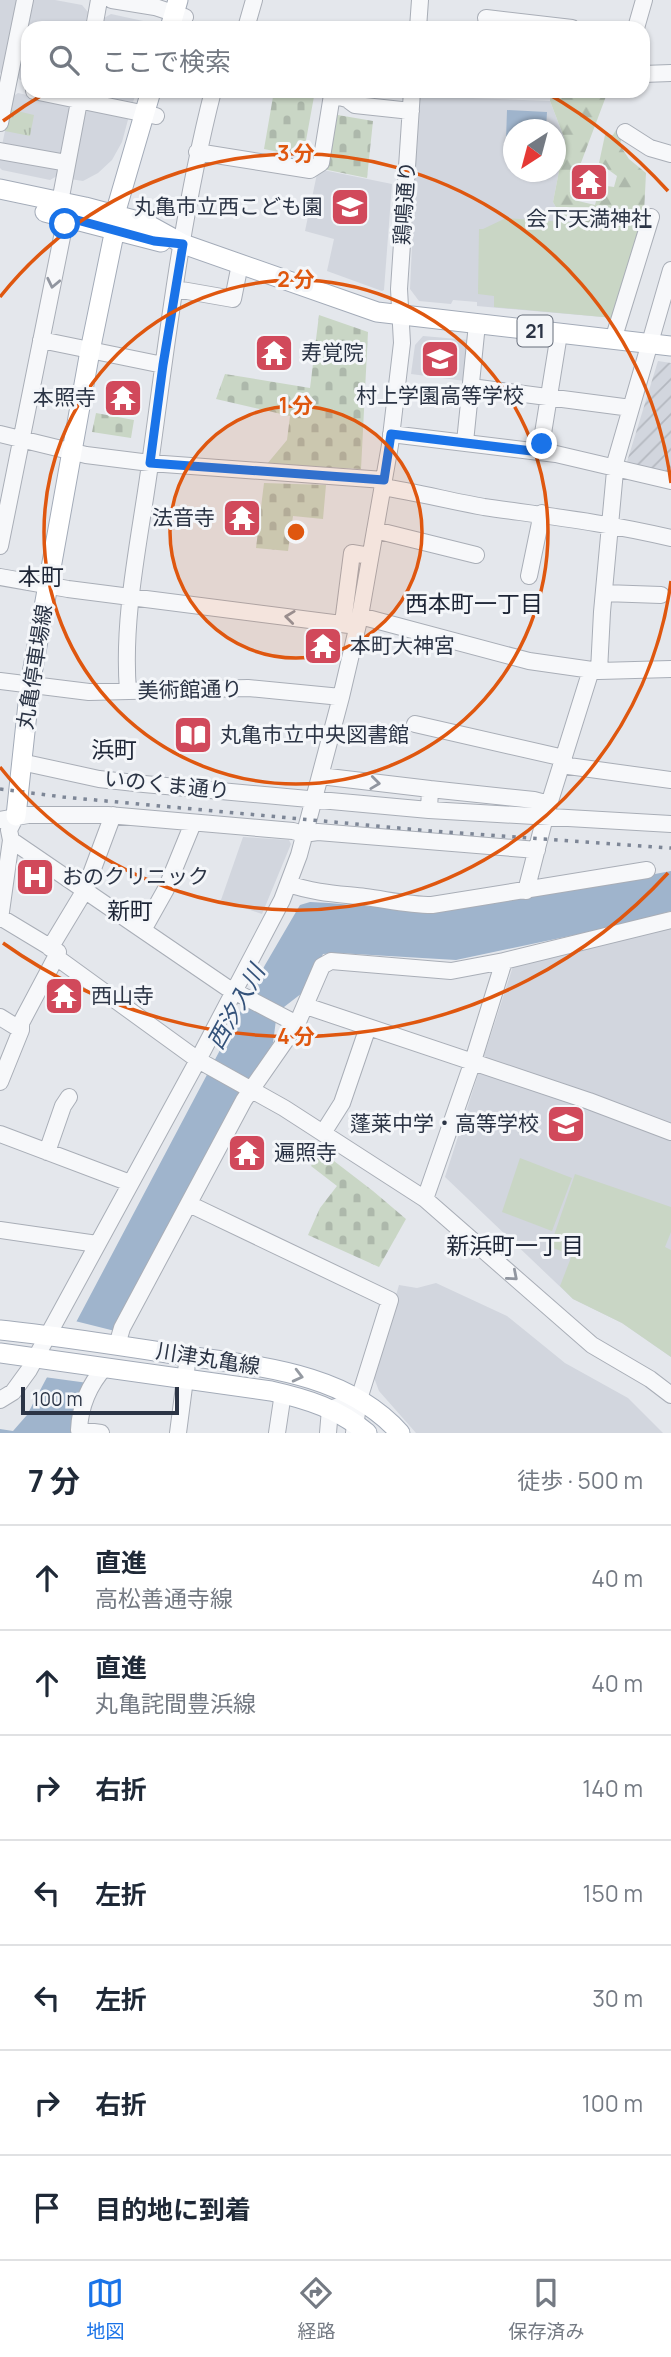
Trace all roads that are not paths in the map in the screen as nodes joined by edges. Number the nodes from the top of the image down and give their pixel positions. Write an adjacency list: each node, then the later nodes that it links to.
1 (25, 0): 16 (street)
2 (99, 0): 9 (street)
3 (112, 0): 7 (street)
4 (254, 0): 10 (street)
5 (420, 0): 11 (street)
6 (644, 0): 13 (street)
7 (180, 14)
8 (486, 18): 12 (street)
9 (95, 21)
10 (248, 21)
11 (418, 21)
12 (512, 21)
13 (638, 21)
14 (650, 74): 15 (street)
15 (671, 74)
16 (4, 85): 27 (street)
17 (80, 98): 32 (street)
18 (91, 98): 26 (street)
19 (151, 98): 26 (main road)
20 (159, 98): 26 (main road)
21 (211, 98): 30 (street)
22 (332, 98): 30 (street)
23 (343, 98): 25 (street)
24 (412, 98): 25 (street, 鶏鳴通り)
25 (411, 111): 42 (street, 鶏鳴通り)
26 (150, 115): 37 (main road, 丸亀停車場線)
27 (0, 122)
28 (625, 132): 31 (street)
29 (0, 150): 32 (street)
30 (197, 152): 38 (street)
31 (671, 154)
32 (67, 163): 35 (street)
33 (0, 190): 35 (main road)
34 (0, 202): 35 (main road)
35 (63, 209): 37 (main road); 45 (street, one-way to 45)
36 (651, 217): 46 (street)
37 (119, 220): 38 (main road, 21); 49 (main road, 丸亀停車場線)
38 (183, 244): 39 (main road, 21); 41 (street)
39 (240, 264): 41 (street); 42 (main road, 21)
40 (671, 270): 47 (street)
41 (176, 289): 50 (street)
42 (399, 316): 43 (main road, 21); 55 (street, 鶏鳴通り)
43 (477, 324): 44 (main road, 21); 51 (street)
44 (559, 334): 46 (main road, 21); 52 (street)
45 (41, 340): 49 (street); 56 (street)
46 (613, 340): 47 (main road, 21)
47 (649, 344): 48 (main road, 21); 53 (street)
48 (671, 346)
49 (90, 351): 50 (street); 58 (main road, 丸亀停車場線)
50 (163, 365): 60 (street)
51 (471, 387): 52 (street); 57 (street)
52 (549, 397): 53 (street); 59 (street)
53 (631, 408): 61 (street)
54 (0, 434): 56 (street)
55 (391, 434): 57 (street); 63 (street, 鶏鳴通り)
56 (20, 439): 58 (street); 68 (street)
57 (465, 442): 59 (street)
58 (71, 452): 60 (street); 72 (main road, 丸亀停車場線)
59 (540, 452): 61 (street)
60 (150, 463): 63 (street); 75 (street)
61 (615, 468): 62 (street); 65 (street)
62 (671, 481)
63 (383, 484): 64 (street); 66 (street, 鶏鳴通り)
64 (542, 513): 65 (street); 70 (street)
65 (611, 525): 67 (street); 73 (street)
66 (375, 530): 69 (street); 76 (street, 鶏鳴通り)
67 (671, 538)
68 (0, 546)
69 (476, 555)
70 (529, 576)
71 (0, 577): 72 (street)
72 (48, 585): 75 (street); 80 (main road, 丸亀停車場線)
73 (604, 593): 74 (street); 78 (street)
74 (661, 595)
75 (132, 597): 76 (street, one-way to 75); 81 (street)
76 (353, 622): 78 (street); 82 (street, 鶏鳴通り)
77 (671, 669): 78 (street)
78 (595, 671): 84 (street)
79 (0, 681): 80 (street, 美術館通り)
80 (34, 686): 81 (street, 美術館通り); 85 (main road, 丸亀停車場線)
81 (128, 691): 82 (street, 美術館通り)
82 (341, 697): 86 (street, 鶏鳴通り)
83 (415, 724): 84 (street)
84 (562, 761): 87 (street); 91 (street)
85 (21, 762): 89 (street, いのくま通り); 93 (main road, 丸亀停車場線)
86 (320, 776): 88 (street, one-way to 88); 89 (street, 鶏鳴通り)
87 (671, 780)
88 (430, 789): 90 (street); 91 (street)
89 (314, 798): 90 (street, いのくま通り); 96 (street, 鶏鳴通り)
90 (429, 810): 91 (street, いのくま通り)
91 (547, 811): 95 (street); 98 (street)
92 (113, 815): 93 (street); 94 (street); 101 (street)
93 (5, 820): 97 (street)
94 (193, 823): 96 (street); 105 (street)
95 (671, 824)
96 (303, 834): 98 (street); 100 (street, 鶏鳴通り)
97 (11, 840): 101 (street); 103 (street)
98 (537, 850): 102 (street)
99 (647, 870): 102 (street)
100 (289, 884): 102 (street); 108 (street, 鶏鳴通り)
101 (85, 890): 105 (street); 106 (street)
102 (526, 891)
103 (0, 918): 106 (street)
104 (671, 919): 107 (street)
105 (143, 930): 108 (street)
106 (53, 952): 113 (street); 115 (street)
107 (503, 961): 109 (street); 114 (street)
108 (240, 995): 111 (street); 115 (street, 鶏鳴通り)
109 (306, 1006): 111 (street); 112 (street)
110 (0, 1017): 113 (street)
111 (297, 1024): 117 (street)
112 (368, 1027): 114 (street); 120 (street)
113 (21, 1030): 116 (street)
114 (473, 1061): 119 (street); 124 (street)
115 (202, 1063): 117 (street); 123 (street, 鶏鳴通り)
116 (0, 1082)
117 (251, 1090): 120 (street); 125 (street)
118 (69, 1097): 122 (street)
119 (671, 1132)
120 (323, 1133): 124 (street)
121 (0, 1134): 122 (street)
122 (47, 1152): 123 (street)
123 (130, 1183): 127 (street, 鶏鳴通り)
124 (425, 1199): 137 (street, one-way to 137)
125 (189, 1204): 129 (street); 133 (street)
126 (0, 1230): 127 (street)
127 (97, 1244): 131 (street, 鶏鳴通り)
128 (395, 1284): 129 (street)
129 (390, 1300): 138 (street)
130 (0, 1330): 131 (main road, 川津丸亀線)
131 (50, 1346): 132 (main road, 川津丸亀線); 133 (main road, 川津丸亀線); 133 (main road, 川津丸亀線); 139 (street, 鶏鳴通り)
132 (0, 1353)
133 (108, 1355): 134 (main road, 川津丸亀線); 135 (main road, 川津丸亀線); 142 (street)
134 (188, 1356): 135 (street); 138 (main road, 川津丸亀線, one-way to 138)
135 (185, 1378): 136 (main road, 川津丸亀線); 143 (street)
136 (283, 1393): 140 (main road, 川津丸亀線); 144 (street)
137 (671, 1395)
138 (359, 1399): 140 (street); 141 (street); 146 (main road, 川津丸亀線)
139 (0, 1400)
140 (330, 1409): 141 (main road, 川津丸亀線); 145 (street)
141 (358, 1430)
142 (101, 1433)
143 (178, 1433)
144 (277, 1433)
145 (328, 1433)
146 (400, 1433)

